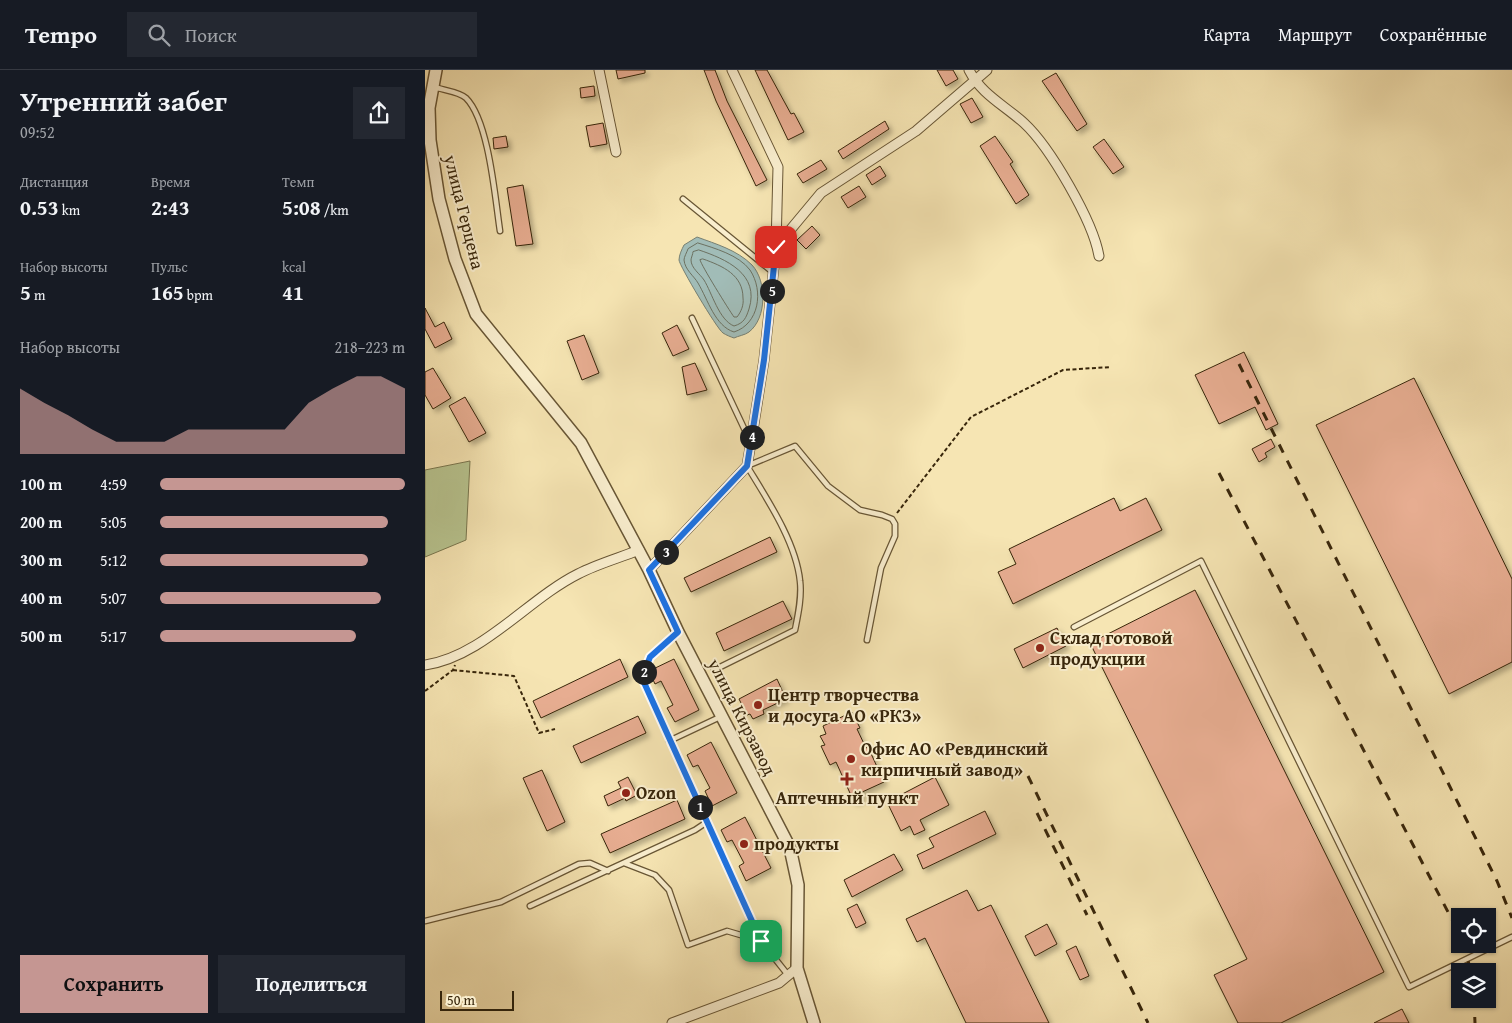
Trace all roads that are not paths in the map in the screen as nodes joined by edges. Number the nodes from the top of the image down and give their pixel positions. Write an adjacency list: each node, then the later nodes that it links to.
1 (436, 70): 7 (street, улица Герцена)
2 (599, 70): 8 (street)
3 (733, 70): 11 (street)
4 (969, 70): 6 (street)
5 (987, 70): 6 (street)
6 (975, 81): 11 (street); 12 (street)
7 (433, 86): 10 (lane); 16 (street, улица Герцена)
8 (616, 152)
9 (683, 199): 13 (lane)
10 (500, 231)
11 (776, 247): 13 (street)
12 (1099, 256)
13 (773, 273): 15 (street)
14 (691, 318): 15 (lane)
15 (751, 442): 17 (street)
16 (581, 443): 18 (street, улица Кирзавод)
17 (747, 466): 19 (street); 22 (lane); 24 (lane)
18 (639, 550): 19 (street, улица Кирзавод); 23 (street)
19 (649, 570): 21 (street, улица Кирзавод)
20 (1074, 627): 32 (lane)
21 (678, 632): 25 (street, улица Кирзавод); 26 (lane)
22 (867, 640)
23 (425, 665)
24 (714, 670)
25 (721, 716): 26 (lane); 34 (street, улица Кирзавод)
26 (669, 741): 27 (lane)
27 (707, 822): 28 (lane); 33 (lane)
28 (624, 863): 29 (lane); 33 (lane)
29 (608, 871): 30 (lane); 31 (lane)
30 (530, 906)
31 (425, 921)
32 (1512, 937)
33 (761, 941): 34 (lane)
34 (792, 971): 35 (street); 36 (street, улица Кирзавод)
35 (672, 1023)
36 (814, 1023)

